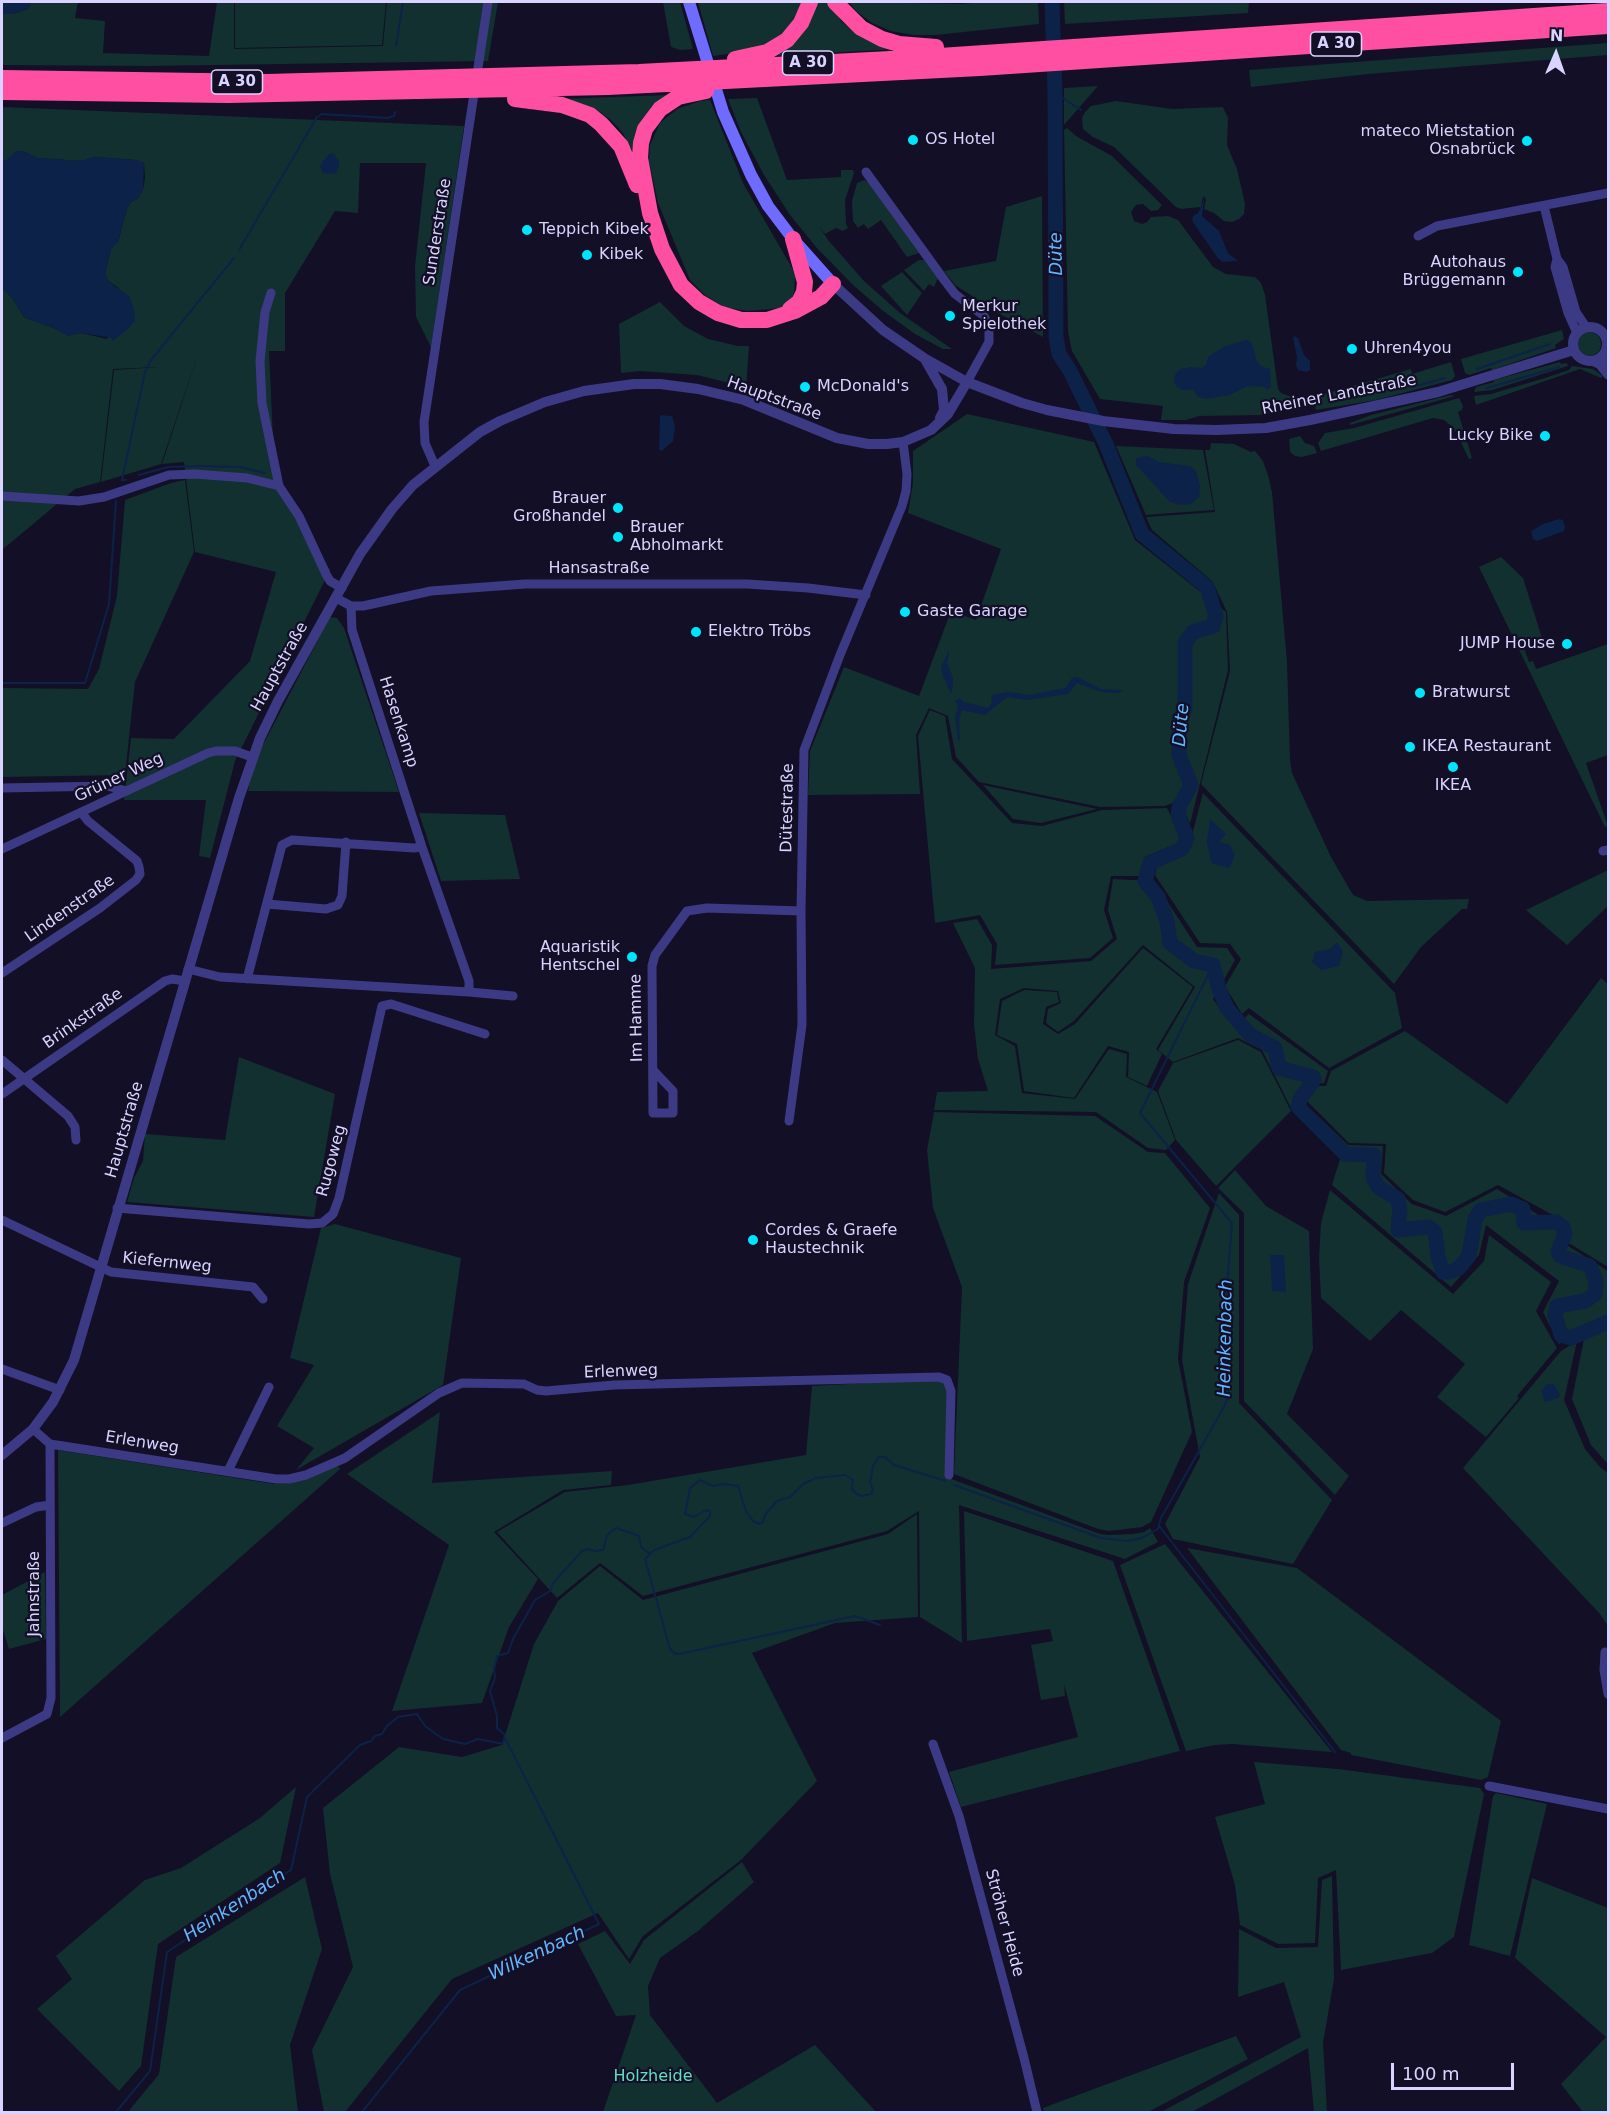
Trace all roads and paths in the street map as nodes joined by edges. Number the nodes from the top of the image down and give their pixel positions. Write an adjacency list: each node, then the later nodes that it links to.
1 (488, 2): 34 (street, Sunderstraße)
2 (689, 2): 20 (main road, Rheiner Landstraße)
3 (810, 2): 10 (highway)
4 (835, 2): 7 (highway)
5 (1608, 11): 8 (highway, A 30)
6 (1608, 26): 8 (highway, A 30)
7 (978, 53): 9 (highway, A 30); 10 (highway, A 30)
8 (1063, 55): 9 (highway, A 30)
9 (1040, 56): 12 (highway, A 30)
10 (639, 72): 11 (highway, A 30)
11 (2, 78)
12 (785, 79): 14 (highway, A 30); 18 (highway)
13 (2, 92): 14 (highway, A 30)
14 (435, 92): 18 (highway)
15 (866, 172): 31 (street)
16 (1608, 193): 17 (street)
17 (1544, 206): 19 (street); 24 (street)
18 (650, 213): 23 (highway)
19 (1418, 236)
20 (793, 239): 21 (main road, Rheiner Landstraße); 23 (highway)
21 (833, 284): 23 (highway); 27 (street, Rheiner Landstraße)
22 (271, 293): 35 (street)
23 (767, 320)
24 (1582, 330): 25 (street); 26 (street)
25 (1607, 339): 28 (street)
26 (1574, 350): 29 (street); 31 (street, Rheiner Landstraße)
27 (924, 358): 31 (street, Rheiner Landstraße); 32 (street)
28 (1606, 359): 29 (street)
29 (1592, 361): 30 (street)
30 (1608, 375)
31 (967, 382): 32 (street, Hauptstraße)
32 (930, 430): 33 (street, Hauptstraße)
33 (903, 442): 34 (street, Hauptstraße); 38 (street, Dütestraße)
34 (435, 466): 37 (street, Hauptstraße)
35 (279, 486): 36 (street); 37 (street)
36 (2, 496)
37 (342, 588): 39 (street, Hauptstraße)
38 (866, 595): 40 (street, Hansastraße); 49 (street, Dütestraße)
39 (336, 598): 40 (street); 41 (street, Hauptstraße)
40 (351, 606): 46 (street, Hasenkamp)
41 (252, 757): 43 (street, Grüner Weg); 50 (street, Hauptstraße)
42 (2, 788): 43 (street)
43 (127, 791): 44 (street, Grüner Weg)
44 (81, 812): 47 (street, Grüner Weg); 51 (street, Lindenstraße)
45 (346, 842): 46 (street); 48 (street); 48 (street)
46 (422, 847): 54 (street, Hasenkamp)
47 (2, 849)
48 (267, 904): 52 (street)
49 (801, 911): 58 (street, Im Hamme); 61 (street, Dütestraße)
50 (188, 969): 52 (street); 53 (street, Hauptstraße)
51 (2, 973)
52 (247, 979): 54 (street)
53 (185, 981): 59 (street, Brinkstraße); 63 (street, Hauptstraße)
54 (469, 992): 55 (street)
55 (513, 996)
56 (485, 1034): 63 (street, Rugoweg)
57 (2, 1060): 59 (street)
58 (653, 1070): 58 (street, Im Hamme)
59 (23, 1079): 60 (street, Brinkstraße); 62 (street)
60 (2, 1094)
61 (789, 1121)
62 (76, 1140)
63 (117, 1208): 65 (street, Hauptstraße)
64 (2, 1220): 65 (street, Kiefernweg)
65 (101, 1268): 66 (street, Kiefernweg); 69 (street, Hauptstraße)
66 (263, 1299)
67 (2, 1369): 69 (street)
68 (269, 1387): 73 (street)
69 (60, 1390): 70 (street, Hauptstraße)
70 (33, 1429): 71 (street); 72 (street, Hauptstraße)
71 (51, 1444): 73 (street, Erlenweg); 75 (street, Jahnstraße)
72 (2, 1455)
73 (228, 1471): 74 (street, Erlenweg)
74 (949, 1475)
75 (50, 1505): 76 (street); 79 (street, Jahnstraße)
76 (2, 1523)
77 (1605, 1652): 78 (street)
78 (1608, 1694)
79 (2, 1738)
80 (933, 1744): 83 (street, Ströher Heide)
81 (1490, 1786): 82 (street)
82 (1608, 1809)
83 (1037, 2112)

